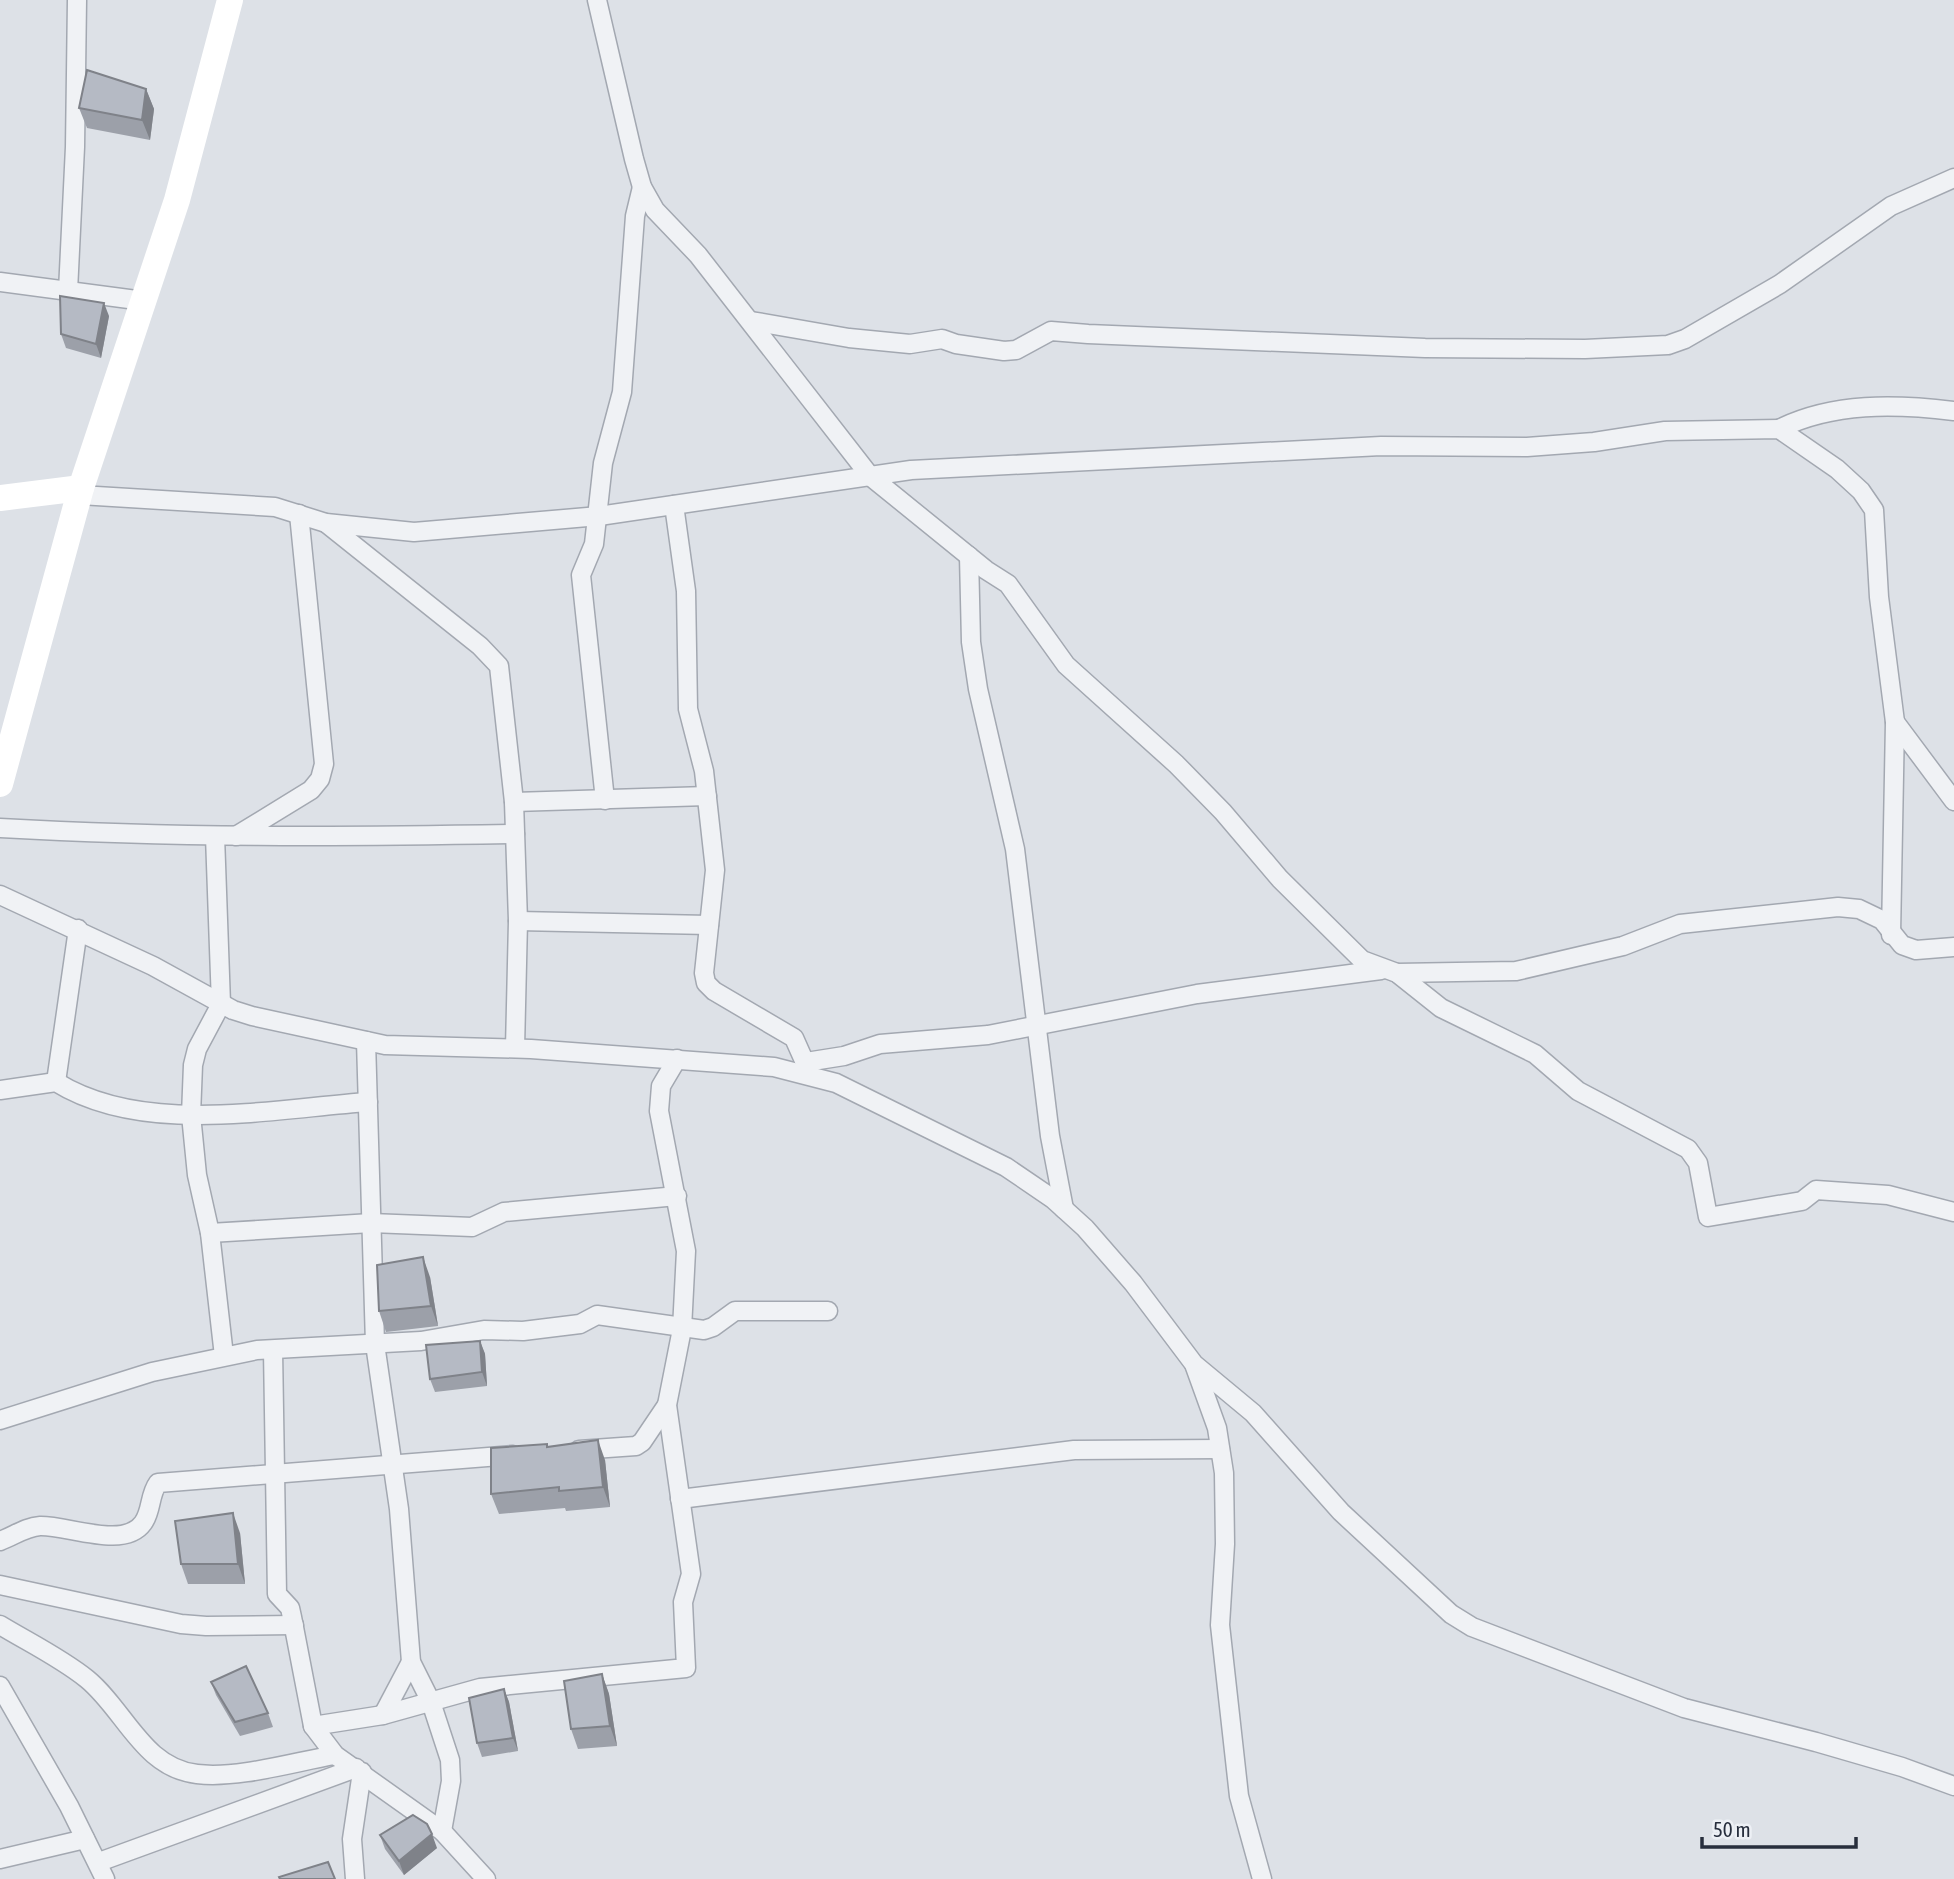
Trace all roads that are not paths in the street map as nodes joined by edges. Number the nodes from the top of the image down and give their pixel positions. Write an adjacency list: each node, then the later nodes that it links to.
1 (77, 0): 7 (street)
2 (230, 0): 8 (main road)
3 (597, 0): 5 (street)
4 (1954, 178): 9 (street)
5 (642, 187): 9 (street); 17 (street)
6 (0, 282): 7 (street)
7 (68, 291): 8 (street)
8 (144, 301): 13 (main road)
9 (751, 321): 12 (street)
10 (1954, 411): 11 (street)
11 (1779, 429): 12 (street); 20 (street)
12 (870, 476): 15 (street); 19 (street)
13 (80, 491): 14 (main road); 16 (street); 21 (main road)
14 (0, 498)
15 (674, 505): 17 (street); 22 (street)
16 (299, 514): 18 (street); 29 (street)
17 (599, 516): 18 (street); 23 (street)
18 (326, 523): 25 (street)
19 (969, 556): 36 (street); 38 (street)
20 (1895, 722): 24 (street); 34 (street)
21 (0, 784)
22 (707, 796): 23 (street); 32 (street)
23 (605, 800): 25 (street)
24 (1954, 801)
25 (514, 802): 27 (street)
26 (0, 828): 28 (street)
27 (515, 834): 29 (street); 31 (street)
28 (215, 836): 29 (street); 37 (street)
29 (236, 836)
30 (0, 895): 33 (street)
31 (518, 921): 32 (street); 40 (street)
32 (709, 925): 42 (street)
33 (78, 929): 37 (street); 43 (street)
34 (1891, 935): 35 (street); 36 (street)
35 (1954, 947)
36 (1389, 972): 38 (street); 49 (street)
37 (221, 1004): 39 (street); 46 (street)
38 (1037, 1027): 42 (street); 48 (street)
39 (366, 1041): 40 (street); 45 (street)
40 (515, 1048): 41 (street)
41 (677, 1059): 42 (street); 47 (street)
42 (808, 1068): 48 (street)
43 (56, 1082): 44 (street); 46 (street)
44 (0, 1090)
45 (368, 1102): 46 (street); 50 (street)
46 (191, 1115): 51 (street)
47 (677, 1196): 50 (street); 53 (street)
48 (1064, 1209): 57 (street)
49 (1954, 1212)
50 (371, 1223): 51 (street); 54 (street)
51 (210, 1233): 56 (street)
52 (828, 1311): 53 (street)
53 (682, 1329): 54 (street); 58 (street)
54 (375, 1344): 55 (street); 63 (street)
55 (273, 1350): 56 (street); 64 (street)
56 (224, 1356): 59 (street)
57 (1194, 1364): 60 (street); 77 (street)
58 (667, 1405): 61 (street); 65 (street)
59 (0, 1420)
60 (1220, 1449): 65 (street); 84 (street)
61 (566, 1451)
62 (525, 1454): 63 (street)
63 (393, 1465): 64 (street); 70 (street)
64 (277, 1474): 66 (street); 69 (street)
65 (680, 1499): 72 (street)
66 (0, 1541)
67 (0, 1585): 69 (street)
68 (0, 1625): 75 (street)
69 (294, 1625): 74 (street)
70 (411, 1662): 72 (street); 73 (street)
71 (0, 1686): 79 (street)
72 (431, 1702): 73 (street); 78 (street)
73 (383, 1715): 74 (street)
74 (313, 1726): 75 (street)
75 (335, 1755): 76 (street)
76 (359, 1770): 78 (street); 81 (street); 82 (street)
77 (1954, 1786)
78 (442, 1831): 83 (street)
79 (85, 1839): 80 (street); 81 (street)
80 (0, 1859)
81 (102, 1871)
82 (355, 1879)
83 (486, 1879)
84 (1262, 1879)

